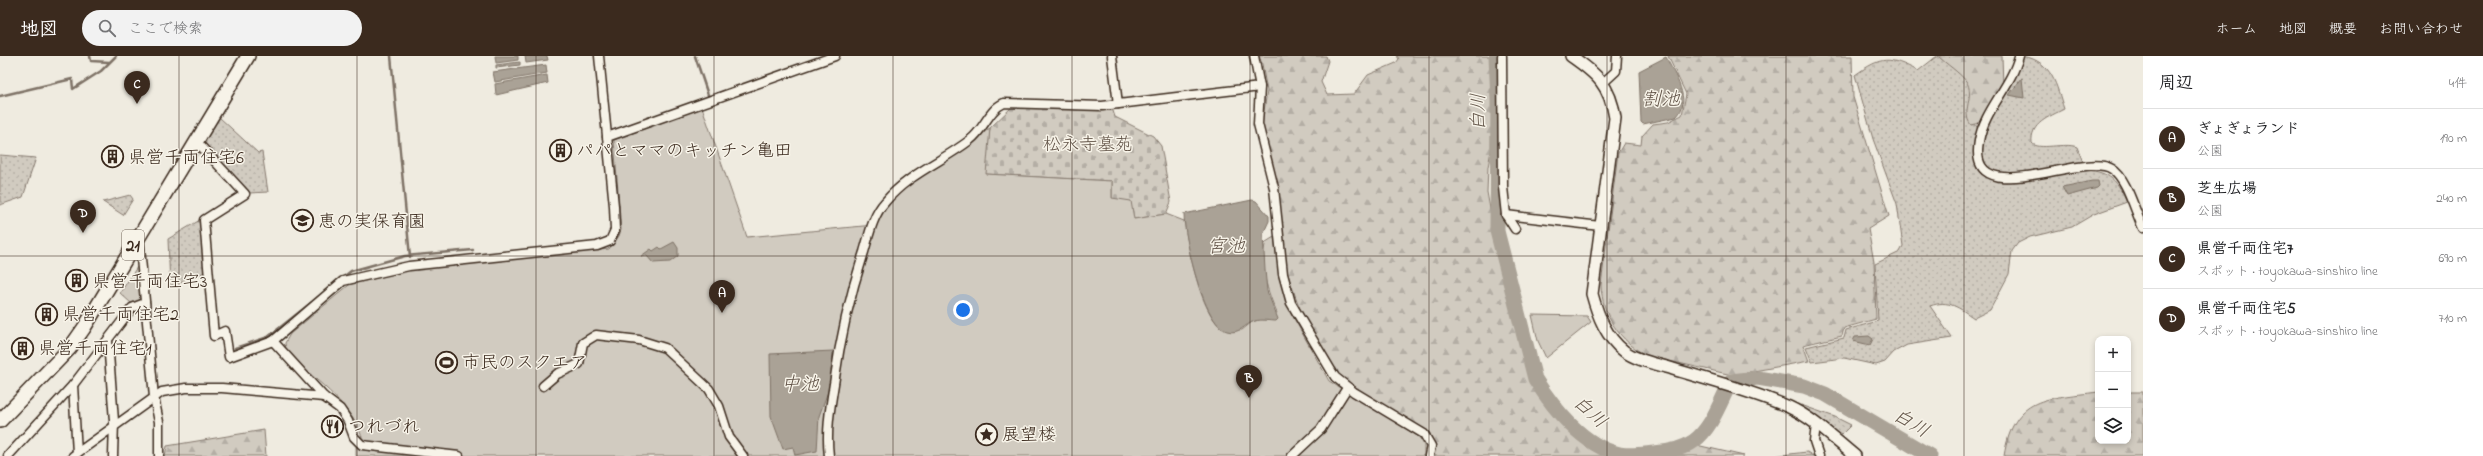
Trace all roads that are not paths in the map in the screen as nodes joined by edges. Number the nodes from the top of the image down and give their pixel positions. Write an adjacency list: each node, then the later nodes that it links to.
1 (248, 56): 14 (main road, 21)
2 (599, 56): 13 (street)
3 (835, 56): 13 (street)
4 (1112, 56): 12 (street)
5 (1254, 56): 11 (street)
6 (1502, 56): 15 (street)
7 (1571, 56): 10 (street)
8 (1617, 56): 10 (street)
9 (2019, 56): 17 (street)
10 (1603, 83): 16 (street)
11 (1260, 87): 12 (street); 25 (street)
12 (1118, 104): 37 (street)
13 (607, 138): 22 (street)
14 (198, 143): 19 (main road, 21); 22 (street)
15 (1506, 215): 16 (street); 18 (street)
16 (1600, 226): 29 (street)
17 (2143, 228)
18 (1515, 229)
19 (139, 234): 20 (street); 28 (main road, 21)
20 (145, 304): 21 (street); 26 (street)
21 (108, 341): 23 (street); 30 (street)
22 (273, 341): 27 (street)
23 (73, 385): 31 (street); 32 (street)
24 (543, 386): 36 (street)
25 (1347, 388): 38 (street); 39 (street)
26 (154, 397): 27 (street); 30 (street); 34 (street)
27 (324, 397): 35 (street)
28 (0, 421)
29 (1816, 425): 40 (street); 41 (street)
30 (113, 428): 31 (street); 33 (street)
31 (75, 454)
32 (8, 456)
33 (113, 456)
34 (159, 456)
35 (459, 456)
36 (743, 456)
37 (829, 456)
38 (1292, 456)
39 (1430, 456)
40 (1819, 456)
41 (1855, 456)

